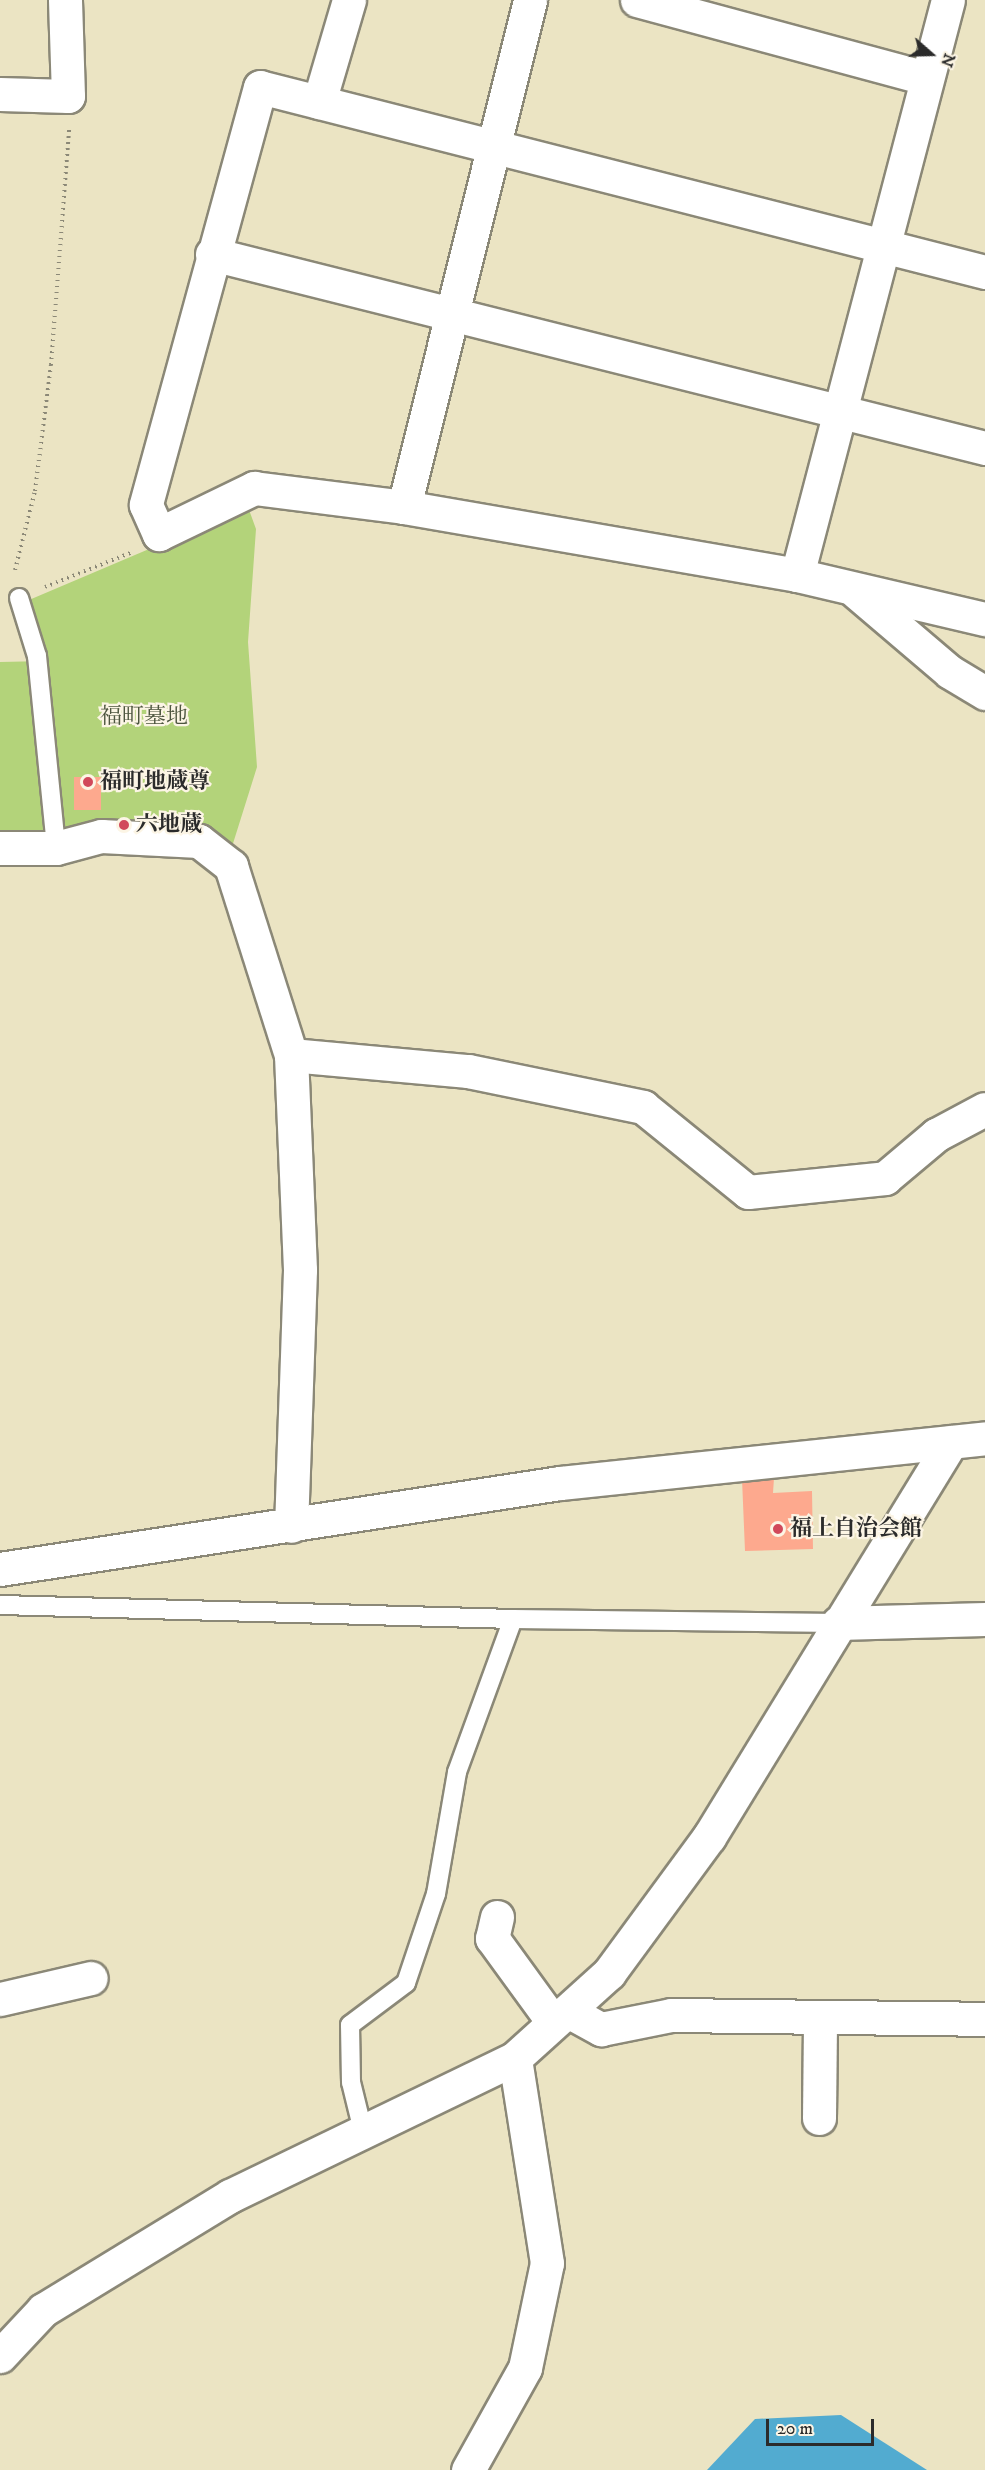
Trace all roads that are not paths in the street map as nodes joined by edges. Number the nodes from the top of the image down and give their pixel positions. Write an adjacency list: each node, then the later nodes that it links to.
1 (65, 0): 7 (street)
2 (349, 0): 8 (street)
3 (530, 0): 9 (street)
4 (637, 0): 6 (street)
5 (948, 0): 6 (street)
6 (927, 78): 10 (street)
7 (0, 94)
8 (319, 102): 9 (street); 11 (street)
9 (493, 145): 10 (street); 13 (street)
10 (883, 247): 12 (street); 14 (street)
11 (212, 254): 13 (street); 16 (street)
12 (985, 273)
13 (452, 314): 14 (street); 16 (street)
14 (840, 412): 15 (street); 17 (street)
15 (985, 448)
16 (404, 507): 17 (street)
17 (797, 575): 18 (street)
18 (852, 589): 20 (street); 21 (street)
19 (19, 598): 23 (lane)
20 (985, 619)
21 (985, 693)
22 (0, 848): 23 (street)
23 (56, 848): 24 (street)
24 (291, 1055): 25 (street); 28 (street)
25 (985, 1109)
26 (985, 1438): 27 (street)
27 (951, 1442): 28 (street); 33 (street)
28 (291, 1526): 29 (street)
29 (0, 1569)
30 (0, 1605): 31 (lane)
31 (513, 1619): 33 (lane); 42 (lane)
32 (985, 1619): 33 (street)
33 (838, 1623): 37 (street)
34 (497, 1917): 37 (street)
35 (91, 1978): 36 (street)
36 (0, 1999)
37 (561, 2016): 39 (street); 40 (street)
38 (985, 2019): 39 (street)
39 (820, 2021): 41 (street)
40 (515, 2058): 42 (street); 44 (street)
41 (819, 2118)
42 (363, 2131): 43 (street)
43 (0, 2356)
44 (468, 2470)

